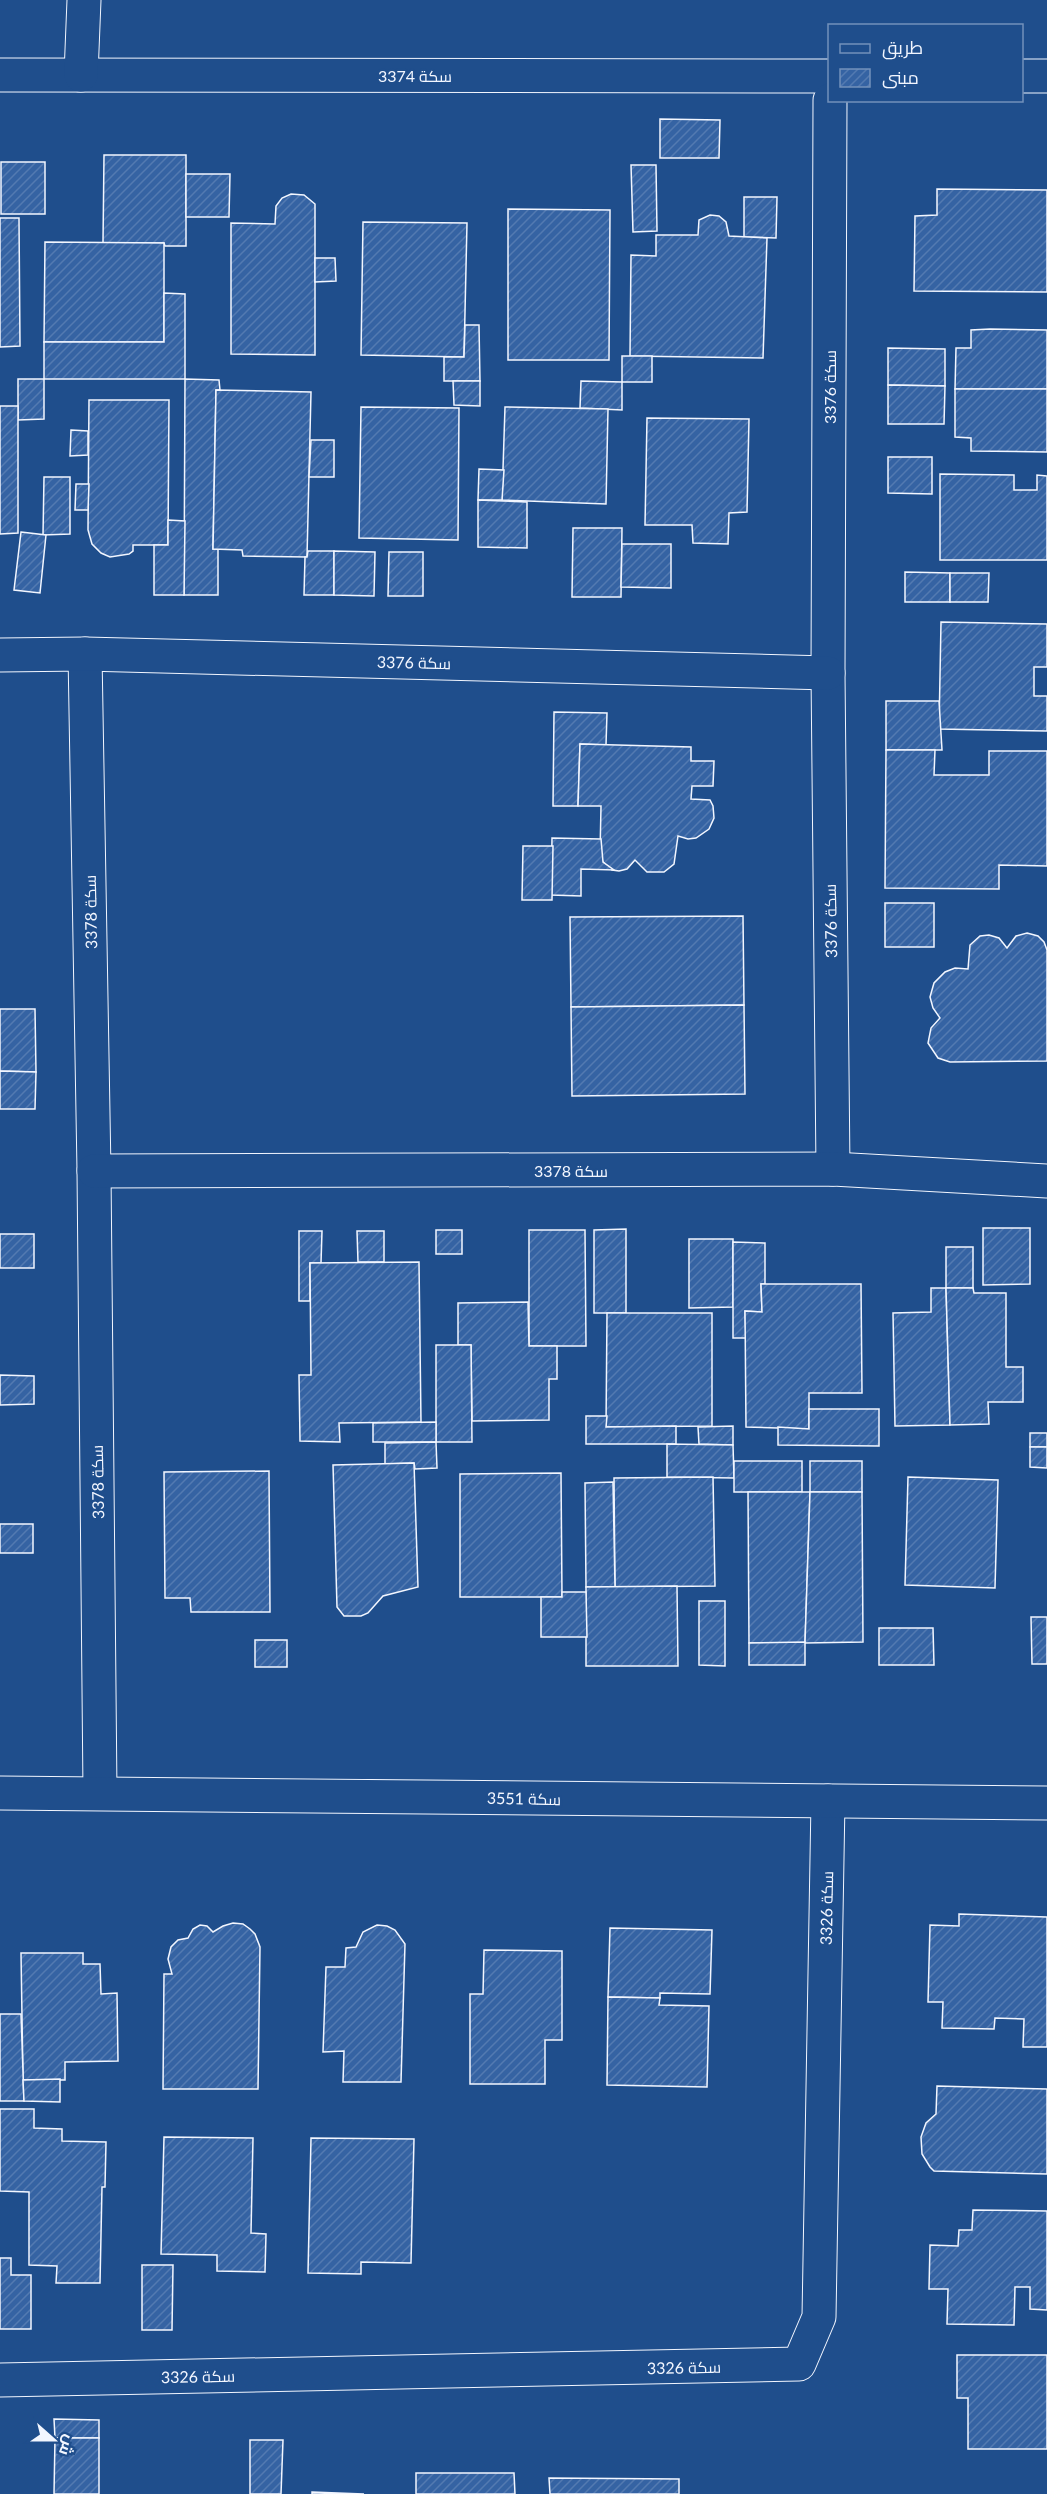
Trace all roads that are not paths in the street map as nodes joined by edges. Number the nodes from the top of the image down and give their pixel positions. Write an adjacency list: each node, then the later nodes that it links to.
1 (84, 0): 3 (street)
2 (0, 75): 3 (street, سكة 3374)
3 (81, 75): 4 (street, سكة 3374)
4 (828, 76)
5 (1023, 76): 6 (street)
6 (1047, 76)
7 (830, 102): 10 (street, سكة 3376)
8 (85, 654): 9 (street, سكة 3376); 10 (street, سكة 3376); 12 (street, سكة 3378)
9 (0, 655)
10 (828, 673): 11 (street, سكة 3376)
11 (833, 1169): 12 (street, سكة 3378); 13 (street, سكة 3378)
12 (94, 1171): 15 (street, سكة 3378)
13 (1047, 1181)
14 (0, 1792): 15 (street, سكة 3551)
15 (100, 1793): 16 (street, سكة 3551)
16 (828, 1801): 17 (street, سكة 3551); 18 (street, سكة 3326)
17 (1047, 1803)
18 (0, 2380)

